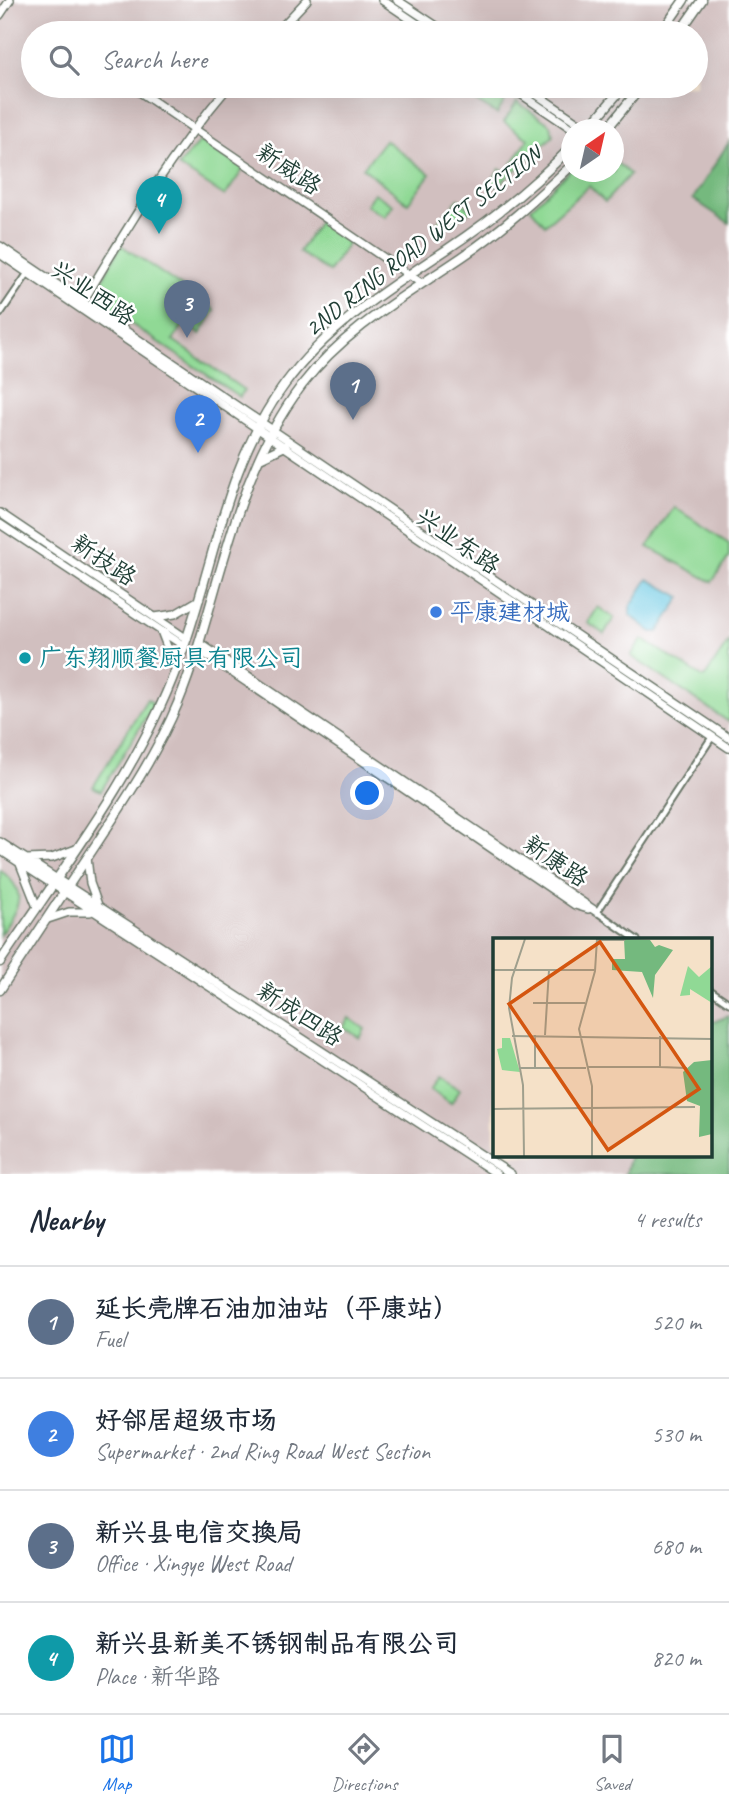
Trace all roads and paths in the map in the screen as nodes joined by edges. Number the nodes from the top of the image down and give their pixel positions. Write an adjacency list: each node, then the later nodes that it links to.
1 (5, 0): 8 (street)
2 (10, 0): 9 (street)
3 (307, 0): 10 (street)
4 (382, 0): 11 (street)
5 (397, 0): 12 (street)
6 (684, 0): 13 (main road)
7 (702, 0): 14 (main road)
8 (0, 7)
9 (0, 15)
10 (287, 21)
11 (413, 21)
12 (429, 21)
13 (669, 21)
14 (687, 21)
15 (149, 98): 25 (street, 新威路)
16 (219, 98): 25 (street)
17 (527, 98): 24 (street)
18 (542, 98): 21 (street)
19 (614, 98): 22 (main road)
20 (632, 98): 23 (main road)
21 (573, 119)
22 (596, 119)
23 (615, 119)
24 (561, 121)
25 (193, 128): 31 (street, 新威路); 33 (street)
26 (561, 156): 31 (main road, 2ND RING ROAD WEST SECTION)
27 (561, 175): 32 (main road, 2ND RING ROAD WEST SECTION)
28 (0, 246): 33 (street)
29 (0, 254): 30 (street, 兴业西路)
30 (28, 273): 33 (street, 兴业西路); 34 (street)
31 (409, 274): 32 (street, 新威路); 35 (main road, 2ND RING ROAD WEST SECTION)
32 (421, 283): 36 (main road, 2ND RING ROAD WEST SECTION)
33 (81, 304): 35 (street)
34 (0, 314)
35 (259, 424): 36 (street); 41 (main road, 2ND RING ROAD WEST SECTION)
36 (271, 432): 37 (street, 兴业东路); 38 (main road, 2ND RING ROAD WEST SECTION); 48 (street)
37 (285, 446): 38 (main road); 47 (street, 兴业东路)
38 (257, 460): 45 (main road, 2ND RING ROAD WEST SECTION)
39 (0, 513): 42 (street, 新技路)
40 (0, 524): 43 (street, 新技路)
41 (200, 599): 42 (street); 44 (main road, 2ND RING ROAD WEST SECTION)
42 (155, 617): 44 (street, 新技路)
43 (161, 630): 44 (street, 新技路); 46 (street)
44 (186, 642): 46 (main road, 2ND RING ROAD WEST SECTION)
45 (200, 647): 53 (main road, 2ND RING ROAD WEST SECTION); 59 (street, 新康路)
46 (176, 670): 51 (main road, 2ND RING ROAD WEST SECTION)
47 (712, 737): 49 (street, 兴业东路); 59 (street)
48 (729, 738)
49 (729, 748)
50 (0, 842): 54 (street)
51 (76, 849): 54 (street); 55 (main road, 2ND RING ROAD WEST SECTION)
52 (0, 850): 54 (street)
53 (87, 858): 56 (main road, 2ND RING ROAD WEST SECTION); 58 (street)
54 (23, 861): 55 (street, 新成四路); 57 (street)
55 (54, 882): 56 (street, 新成四路); 57 (main road, 2ND RING ROAD WEST SECTION)
56 (66, 890): 58 (street, 新成四路); 60 (main road, 2ND RING ROAD WEST SECTION)
57 (37, 907): 62 (main road, 2ND RING ROAD WEST SECTION)
58 (96, 910): 60 (street); 66 (street, 新成四路); 67 (street, 新成四路)
59 (597, 912): 61 (street)
60 (48, 919): 63 (main road, 2ND RING ROAD WEST SECTION)
61 (634, 938)
62 (0, 962)
63 (0, 990)
64 (712, 991): 65 (street)
65 (729, 1003)
66 (498, 1174)
67 (511, 1174)

